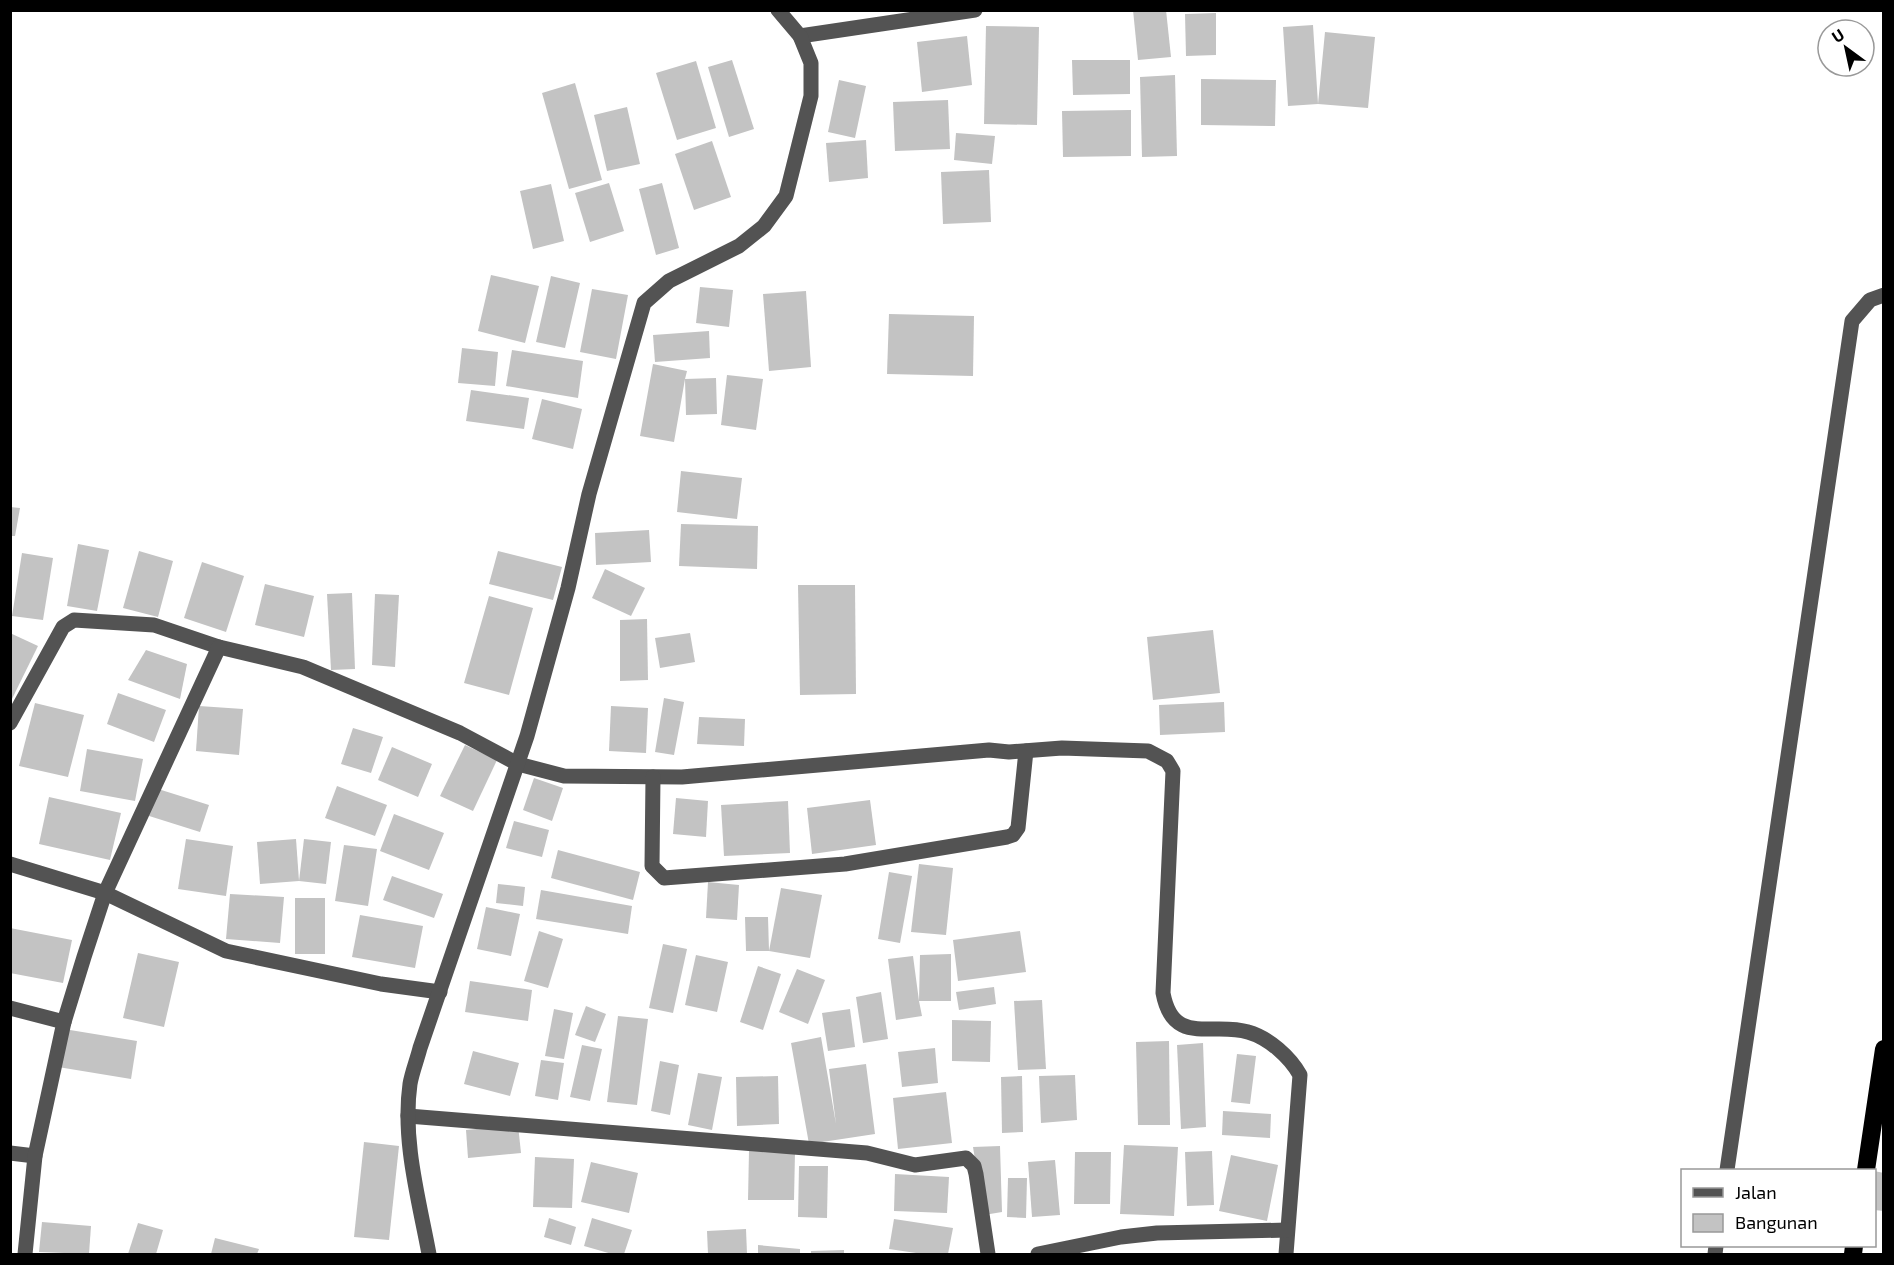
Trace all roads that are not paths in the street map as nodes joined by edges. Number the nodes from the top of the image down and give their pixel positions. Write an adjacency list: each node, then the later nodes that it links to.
1 (778, 10): 3 (street)
2 (975, 10): 3 (street)
3 (800, 36): 8 (street)
4 (1884, 295): 19 (street)
5 (219, 647): 6 (street); 8 (street); 11 (street)
6 (10, 723)
7 (1026, 751): 9 (street); 9 (street); 21 (street)
8 (518, 764): 9 (street); 12 (street)
9 (654, 777)
10 (10, 864): 11 (street)
11 (105, 892): 12 (street); 14 (street)
12 (440, 992): 16 (street)
13 (10, 1008): 14 (street)
14 (64, 1022): 18 (street)
15 (1884, 1049): 20 (highway)
16 (408, 1116): 23 (street); 24 (street)
17 (10, 1153): 18 (street)
18 (35, 1156): 22 (street)
19 (1727, 1169)
20 (1866, 1169)
21 (1287, 1230): 25 (street); 26 (street)
22 (25, 1254)
23 (429, 1254)
24 (988, 1254)
25 (1038, 1254)
26 (1286, 1254)

